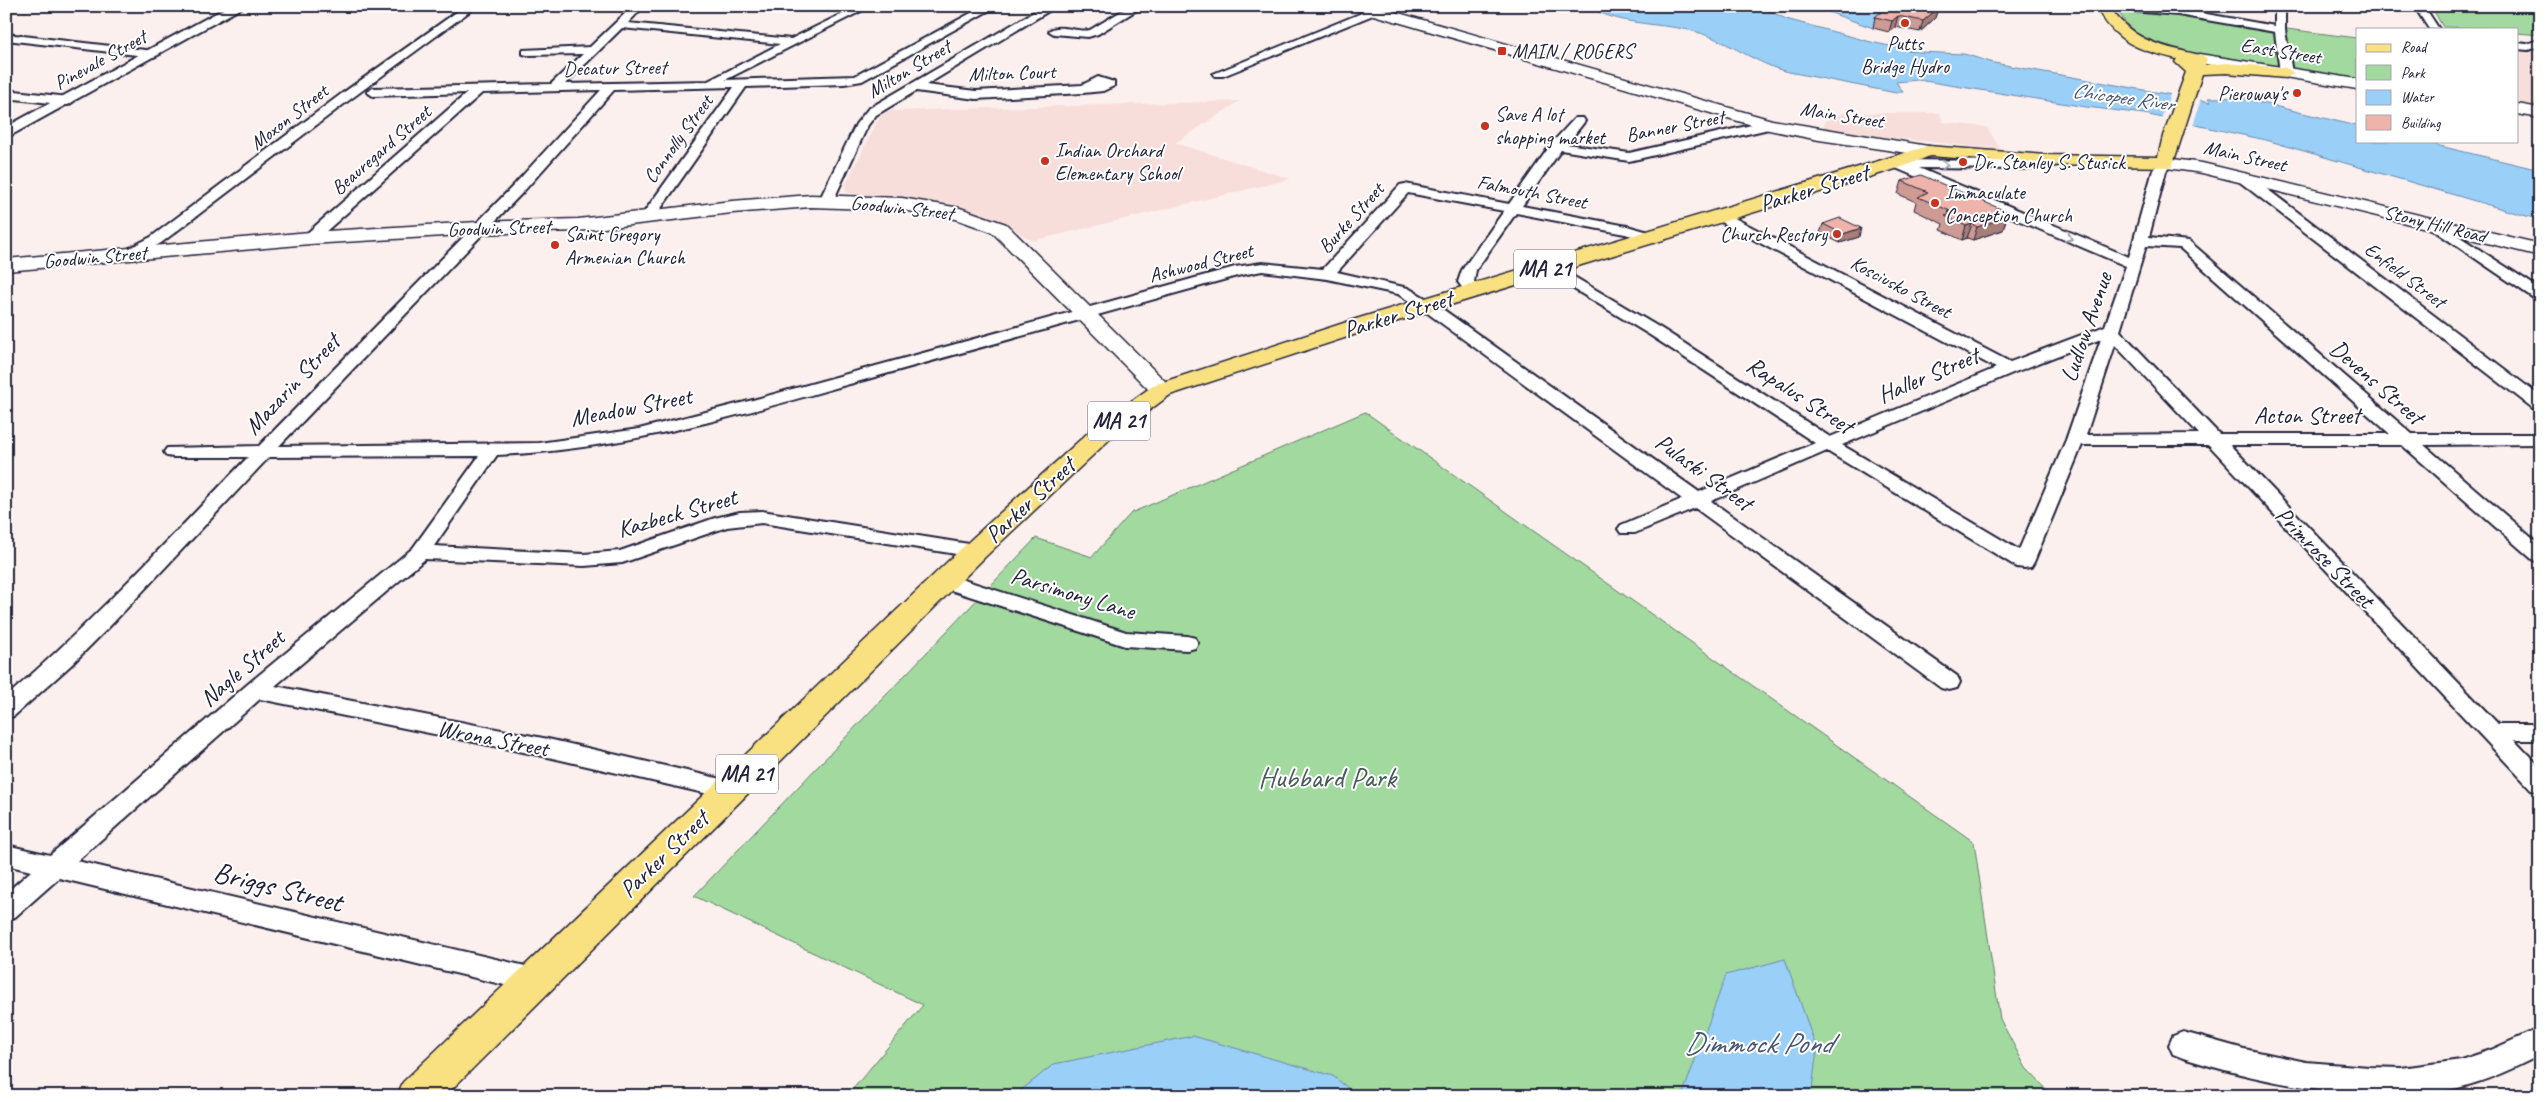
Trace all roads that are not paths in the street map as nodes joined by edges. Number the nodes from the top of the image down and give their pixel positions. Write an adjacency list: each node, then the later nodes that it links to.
1 (239, 6): 26 (street, Pinevale Street)
2 (472, 6): 67 (street, Moxon Street)
3 (639, 6): 15 (street)
4 (821, 6): 13 (street)
5 (992, 6): 31 (street, Decatur Street)
6 (1052, 6): 33 (street, Milton Street)
7 (1138, 6): 18 (street)
8 (1358, 6): 14 (main road, Main Street)
9 (2102, 6): 27 (main road)
10 (2108, 6): 17 (street)
11 (2280, 6): 17 (street)
12 (2419, 6): 16 (street)
13 (862, 8): 22 (street)
14 (1374, 11): 29 (street); 44 (main road, Main Street)
15 (619, 25): 22 (street); 24 (street)
16 (2436, 28)
17 (2280, 30): 28 (street)
18 (1054, 31)
19 (6, 37): 26 (street)
20 (2518, 38): 21 (street)
21 (2540, 41): 23 (street)
22 (791, 42): 30 (street)
23 (2523, 46)
24 (592, 50): 25 (street); 34 (street)
25 (527, 52)
26 (154, 54): 40 (street, Pinevale Street)
27 (2196, 64): 28 (main road); 46 (main road, Ludlow Avenue)
28 (2286, 73): 32 (main road, East Street)
29 (1219, 74)
30 (709, 84): 31 (street, Decatur Street); 35 (street, Decatur Street)
31 (742, 84): 58 (street, Connolly Street)
32 (2356, 84)
33 (913, 87): 36 (street, Milton Court); 55 (street, Milton Street)
34 (553, 88): 35 (street, Decatur Street); 37 (street, Decatur Street)
35 (610, 88): 61 (street, Mazarin Street)
36 (1083, 89)
37 (477, 91): 38 (street, Decatur Street); 63 (street, Beauregard Street)
38 (373, 92)
39 (6, 94): 40 (street)
40 (68, 101): 45 (street, Pinevale Street)
41 (2518, 109): 42 (main road)
42 (2540, 113)
43 (1579, 121): 47 (street)
44 (1769, 124): 47 (street, Banner Street); 48 (main road, Main Street)
45 (9, 130)
46 (2172, 136): 49 (main road); 51 (main road, Ludlow Avenue)
47 (1557, 146): 56 (street)
48 (1928, 151): 49 (main road, Main Street / MA 21); 50 (main road, Parker Street / MA 21)
49 (2062, 161): 50 (street, one-way to 49); 51 (main road, Main Street / MA 21)
50 (1896, 163): 57 (main road, Parker Street / MA 21); 68 (street, one-way to 68)
51 (2166, 163): 52 (main road, Main Street); 59 (street, Ludlow Avenue)
52 (2245, 178): 54 (main road, Main Street); 79 (street, Enfield Street)
53 (1405, 188): 56 (street, Falmouth Street); 71 (street, Burke Street)
54 (2331, 199): 60 (main road, Stony Hill Road)
55 (826, 201): 58 (main road, Goodwin Street); 75 (main road, Goodwin Street)
56 (1513, 208): 62 (street, Falmouth Street); 72 (street)
57 (1720, 216): 62 (main road, Parker Street / MA 21); 77 (street, Kosciusko Street)
58 (647, 218): 61 (main road, Goodwin Street)
59 (2157, 224): 64 (street, Ludlow Avenue); 65 (street, Devens Street)
60 (2434, 224): 66 (main road, Stony Hill Road); 73 (street)
61 (478, 228): 63 (main road, Goodwin Street); 86 (street, Mazarin Street)
62 (1651, 237): 70 (main road, Parker Street / MA 21)
63 (310, 238): 67 (main road, Goodwin Street)
64 (2140, 241): 65 (street); 68 (street, Ludlow Avenue)
65 (2184, 244): 83 (street, Devens Street)
66 (2540, 250)
67 (127, 255): 69 (main road, Goodwin Street)
68 (2134, 264): 76 (street, Ludlow Avenue)
69 (6, 265)
70 (1549, 268): 72 (main road, Parker Street / MA 21); 84 (street, Rapalus Street)
71 (1327, 274): 74 (street, Ashwood Street); 75 (street, Ashwood Street)
72 (1473, 292): 74 (main road, Parker Street / MA 21)
73 (2540, 296)
74 (1428, 306): 78 (main road, Parker Street / MA 21); 88 (street, Pulaski Street)
75 (1086, 313): 78 (main road, Goodwin Street); 85 (street, Meadow Street)
76 (2110, 330): 77 (street, Haller Street); 81 (street, Ludlow Avenue); 82 (street, Primrose Street)
77 (2009, 368): 84 (street, Haller Street)
78 (1162, 390): 90 (main road, Parker Street / MA 21)
79 (2540, 405)
80 (2540, 439): 83 (street, Acton Street)
81 (2075, 440): 82 (street, Acton Street); 93 (street, Ludlow Avenue)
82 (2213, 440): 83 (street, Acton Street); 99 (street, Primrose Street)
83 (2406, 440): 92 (street, Devens Street)
84 (1828, 444): 88 (street, Haller Street); 93 (street, Rapalus Street)
85 (492, 450): 86 (street, Meadow Street); 91 (street, Nagle Street)
86 (265, 451): 87 (street, Meadow Street); 98 (street, Mazarin Street)
87 (173, 452)
88 (1698, 499): 89 (street, Haller Street); 96 (street, Pulaski Street)
89 (1628, 529)
90 (975, 551): 91 (street, Kazbeck Street); 94 (main road, Parker Street / MA 21)
91 (420, 552): 97 (street, Nagle Street)
92 (2540, 556)
93 (2024, 562)
94 (945, 581): 95 (street, Parsimony Lane); 102 (main road, Parker Street / MA 21)
95 (1187, 643)
96 (1949, 682)
97 (256, 690): 102 (street, Wrona Street); 104 (street, Nagle Street)
98 (6, 710)
99 (2492, 732): 100 (street); 101 (street, Primrose Street)
100 (2540, 732)
101 (2540, 783)
102 (730, 790): 106 (main road, Parker Street / MA 21)
103 (6, 855): 104 (street, Briggs Street)
104 (56, 866): 105 (street, Nagle Street); 106 (street, Briggs Street)
105 (6, 909)
106 (534, 980): 109 (main road, Parker Street / MA 21)
107 (2540, 1041): 108 (street)
108 (2182, 1045)
109 (417, 1096)

